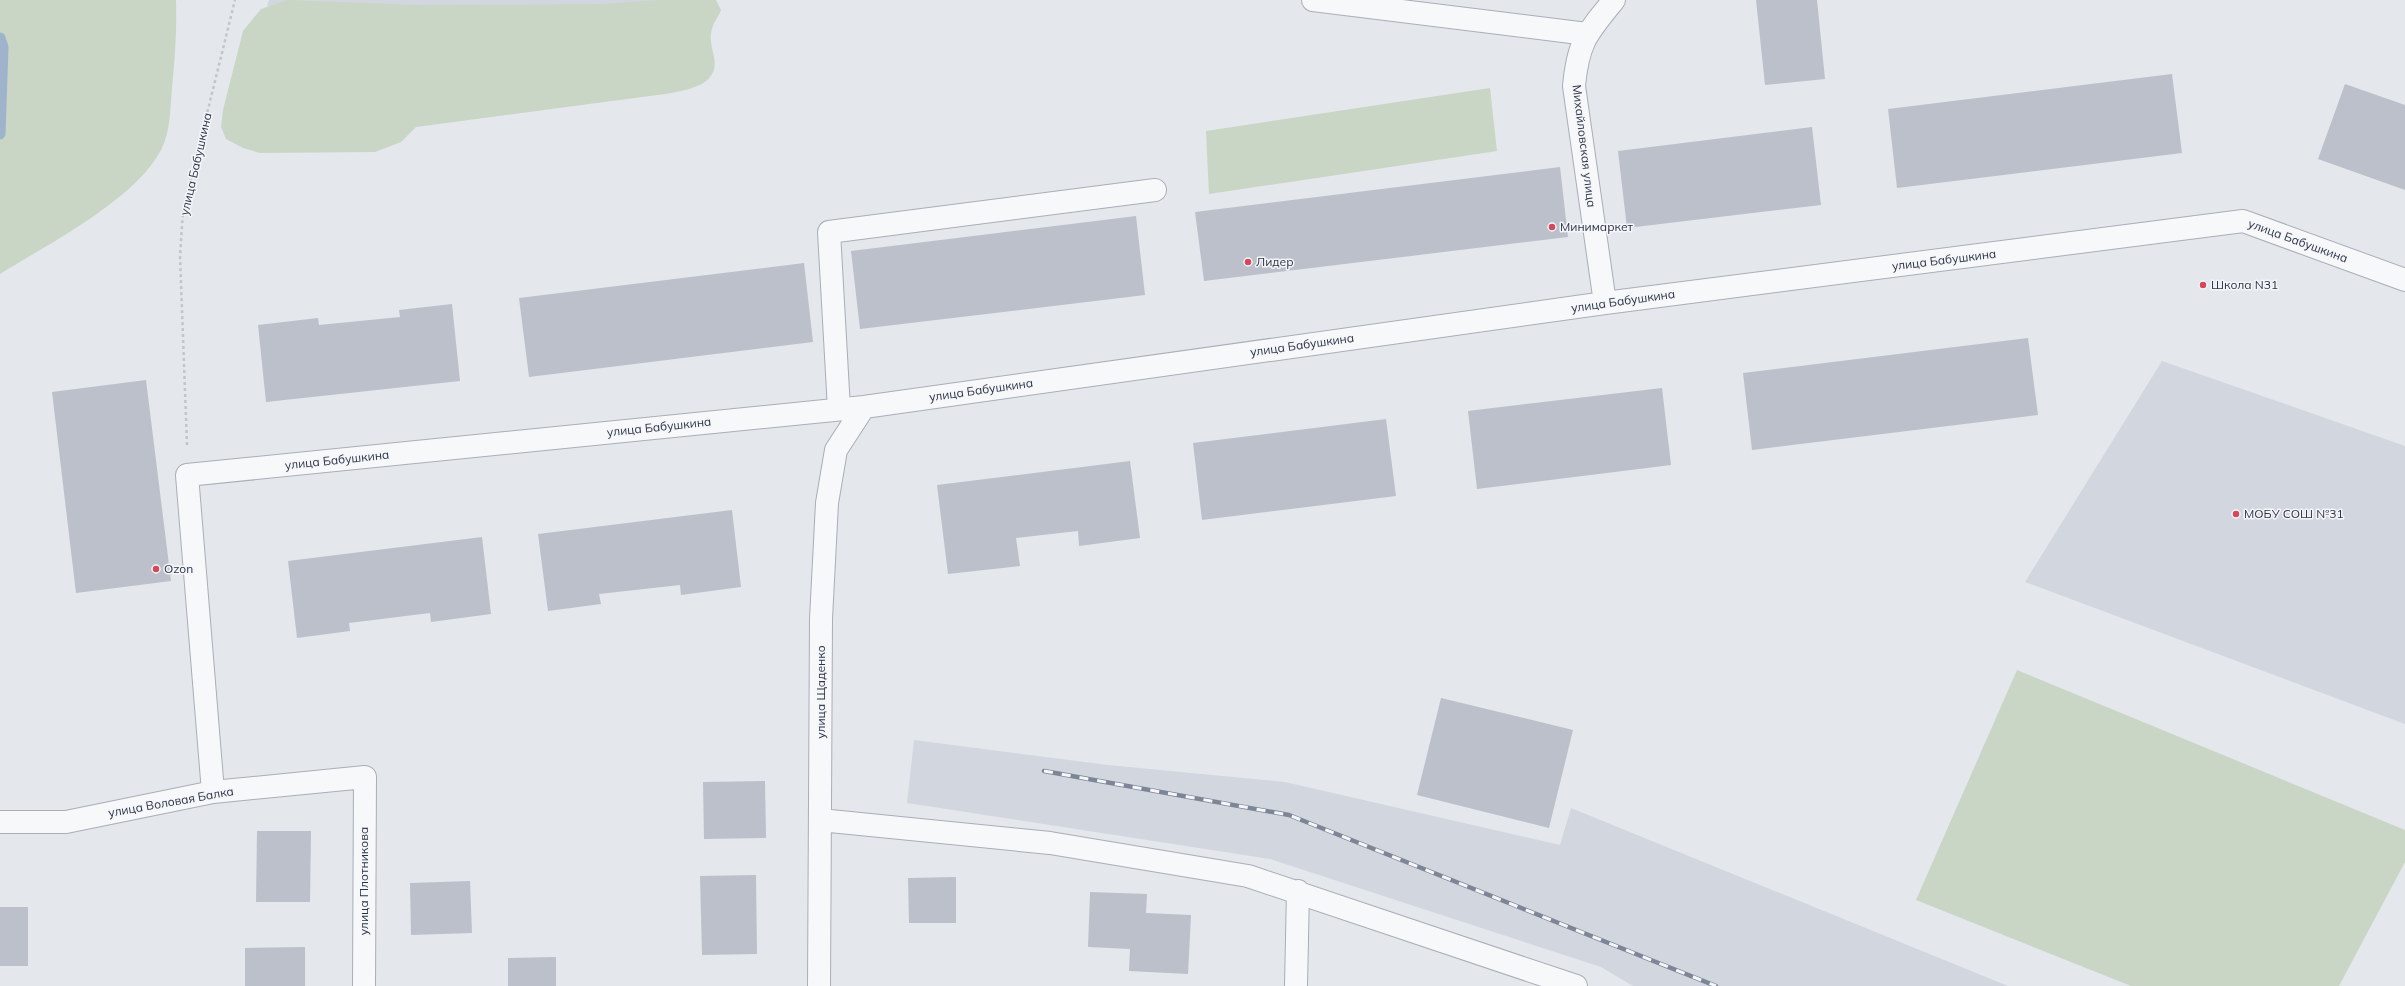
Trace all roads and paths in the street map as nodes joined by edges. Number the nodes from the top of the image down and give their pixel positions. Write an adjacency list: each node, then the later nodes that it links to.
1 (236, 0): 10 (path, улица Бабушкина)
2 (1313, 0): 4 (street)
3 (1614, 0): 4 (street, Михайловская улица)
4 (1587, 34): 7 (street, Михайловская улица)
5 (1154, 190): 9 (street)
6 (2405, 280): 7 (street, улица Бабушкина)
7 (1605, 303): 8 (street, улица Бабушкина)
8 (864, 407): 9 (street, улица Бабушкина); 13 (street, улица Щаденко)
9 (839, 409): 10 (street, улица Бабушкина)
10 (187, 475): 12 (street)
11 (365, 777): 12 (street, улица Воловая Балка); 16 (street, улица Плотникова)
12 (213, 792): 14 (street, улица Воловая Балка)
13 (820, 820): 15 (street); 17 (street, улица Щаденко)
14 (0, 822)
15 (1298, 891): 18 (street); 19 (street)
16 (364, 986)
17 (819, 986)
18 (1296, 986)
19 (1576, 986)

